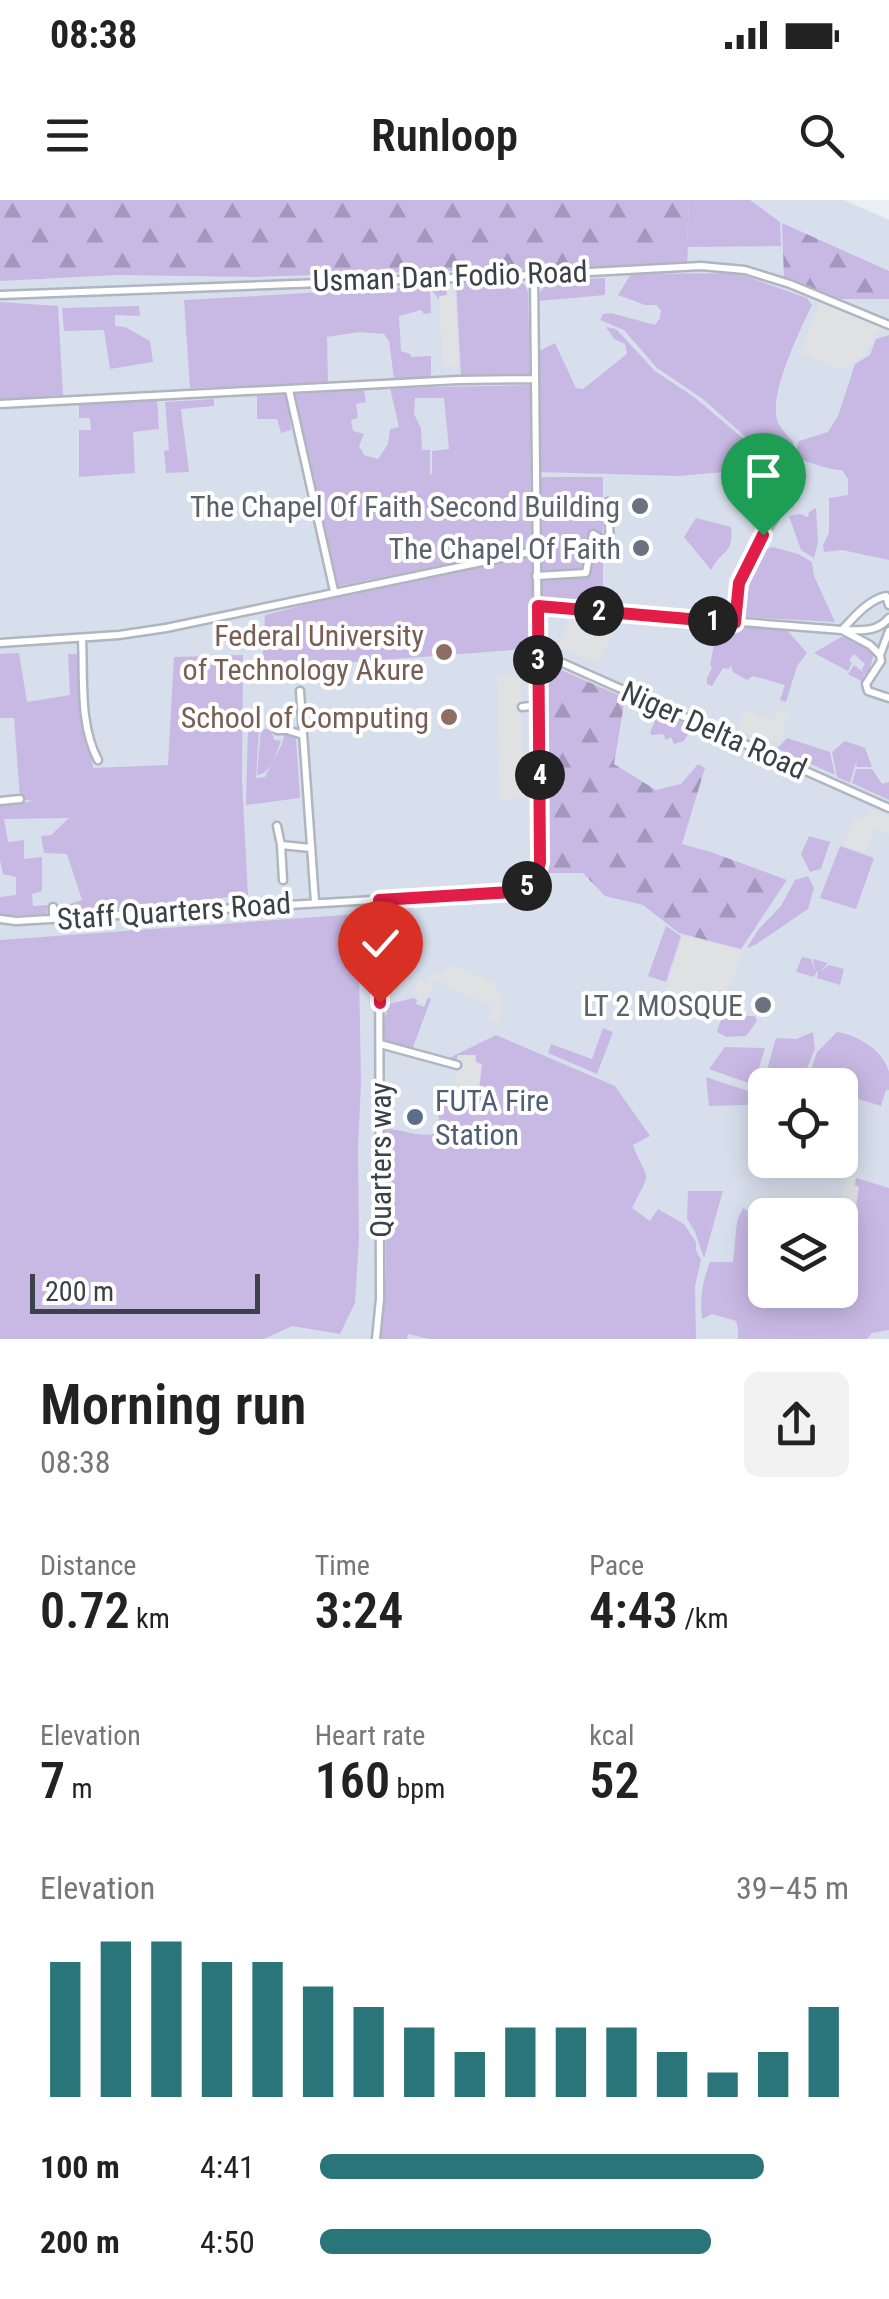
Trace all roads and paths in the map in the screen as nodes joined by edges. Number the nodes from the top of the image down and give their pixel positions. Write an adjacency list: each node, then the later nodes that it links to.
1 (534, 275): 2 (street, Usman Dan Fodio Road); 3 (street, Usman Dan Fodio Road); 4 (street, Staff Quarters Road)
2 (0, 295)
3 (889, 325)
4 (534, 380): 5 (street); 9 (street, Staff Quarters Road)
5 (289, 390): 6 (street); 12 (street)
6 (0, 404)
7 (608, 502): 10 (street)
8 (774, 519): 17 (street)
9 (536, 550): 10 (street, Staff Quarters Road); 12 (street)
10 (536, 576): 15 (street, Staff Quarters Road)
11 (884, 586): 13 (street)
12 (334, 592): 20 (street)
13 (878, 598): 14 (street); 18 (street)
14 (889, 605)
15 (538, 606): 17 (street); 22 (street, Staff Quarters Road)
16 (889, 618): 18 (street)
17 (735, 623): 18 (street)
18 (842, 630): 23 (street)
19 (889, 631): 23 (street)
20 (82, 638): 21 (street); 30 (street)
21 (0, 643)
22 (538, 652): 26 (street, Staff Quarters Road); 33 (street, Niger Delta Road)
23 (880, 654): 25 (street)
24 (300, 691): 29 (street)
25 (889, 698)
26 (539, 705): 27 (street); 38 (street, Staff Quarters Road)
27 (522, 707)
28 (276, 730): 29 (street)
29 (303, 735): 36 (street)
30 (98, 760)
31 (20, 799): 32 (street)
32 (0, 800)
33 (889, 808)
34 (277, 826): 35 (street)
35 (280, 845): 36 (street); 37 (street)
36 (311, 848): 39 (street)
37 (283, 880)
38 (379, 900): 39 (street, Staff Quarters Road); 43 (street, Quarters way)
39 (315, 902): 42 (street, Staff Quarters Road)
40 (53, 907): 42 (street)
41 (0, 919): 42 (street, Staff Quarters Road)
42 (54, 919)
43 (380, 1044): 44 (street); 45 (street, Quarters way)
44 (457, 1065)
45 (376, 1339)

